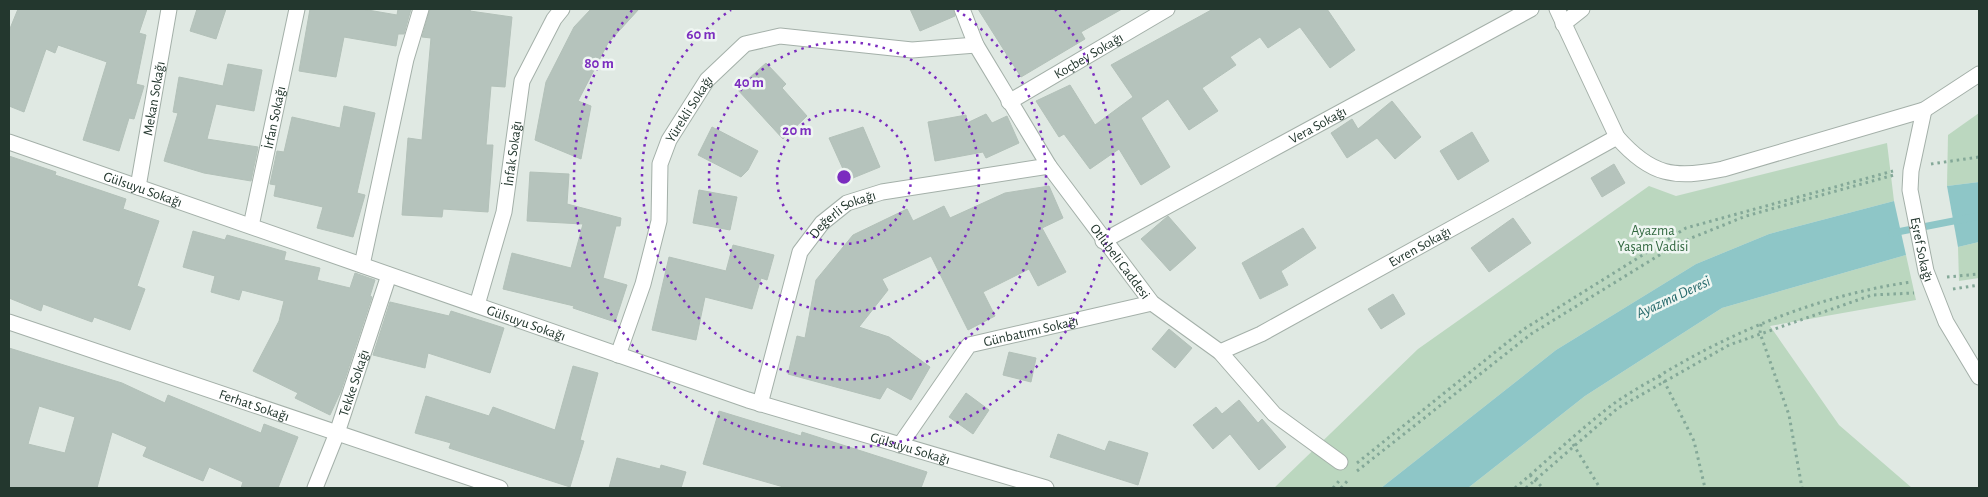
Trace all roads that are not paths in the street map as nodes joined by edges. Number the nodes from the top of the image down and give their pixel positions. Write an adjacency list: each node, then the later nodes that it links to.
1 (169, 9): 18 (street, Mekan Sokağı)
2 (297, 9): 19 (street, İrfan Sokağı)
3 (421, 9): 21 (street)
4 (562, 9): 24 (street, İnfak Sokağı)
5 (962, 9): 11 (street, Otlubeli Caddesi)
6 (1167, 9): 13 (street, Koçbey Sokağı)
7 (1531, 9): 20 (street, Vera Sokağı)
8 (1556, 9): 10 (street)
9 (1582, 9): 10 (street)
10 (1563, 24): 15 (street)
11 (976, 45): 13 (street, Otlubeli Caddesi); 27 (street, Yürekli Sokağı)
12 (1979, 74): 14 (street)
13 (1009, 102): 17 (street, Otlubeli Caddesi)
14 (1924, 110): 15 (street); 28 (street, Eşref Sokağı)
15 (1617, 137): 26 (street, Evren Sokağı)
16 (9, 142): 18 (street, Gülsuyu Sokağı)
17 (1049, 166): 20 (street, Otlubeli Caddesi); 29 (street, Değerli Sokağı)
18 (138, 187): 19 (street, Gülsuyu Sokağı)
19 (250, 226): 21 (street, Gülsuyu Sokağı)
20 (1103, 241): 23 (street, Otlubeli Caddesi)
21 (362, 265): 22 (street, Gülsuyu Sokağı)
22 (389, 275): 24 (street, Gülsuyu Sokağı); 30 (street, Tekke Sokağı)
23 (1152, 303): 26 (street, Otlubeli Caddesi); 31 (street, Günbatımı Sokağı)
24 (478, 306): 27 (street, Gülsuyu Sokağı)
25 (9, 322): 30 (street, Ferhat Sokağı)
26 (1220, 352): 32 (street, Otlubeli Caddesi)
27 (618, 355): 29 (street, Gülsuyu Sokağı)
28 (1979, 377)
29 (760, 404): 31 (street, Gülsuyu Sokağı)
30 (337, 433): 33 (street, Tekke Sokağı); 34 (street, Ferhat Sokağı)
31 (900, 445): 35 (street, Gülsuyu Sokağı)
32 (1345, 468)
33 (315, 488)
34 (500, 488)
35 (1046, 488)

